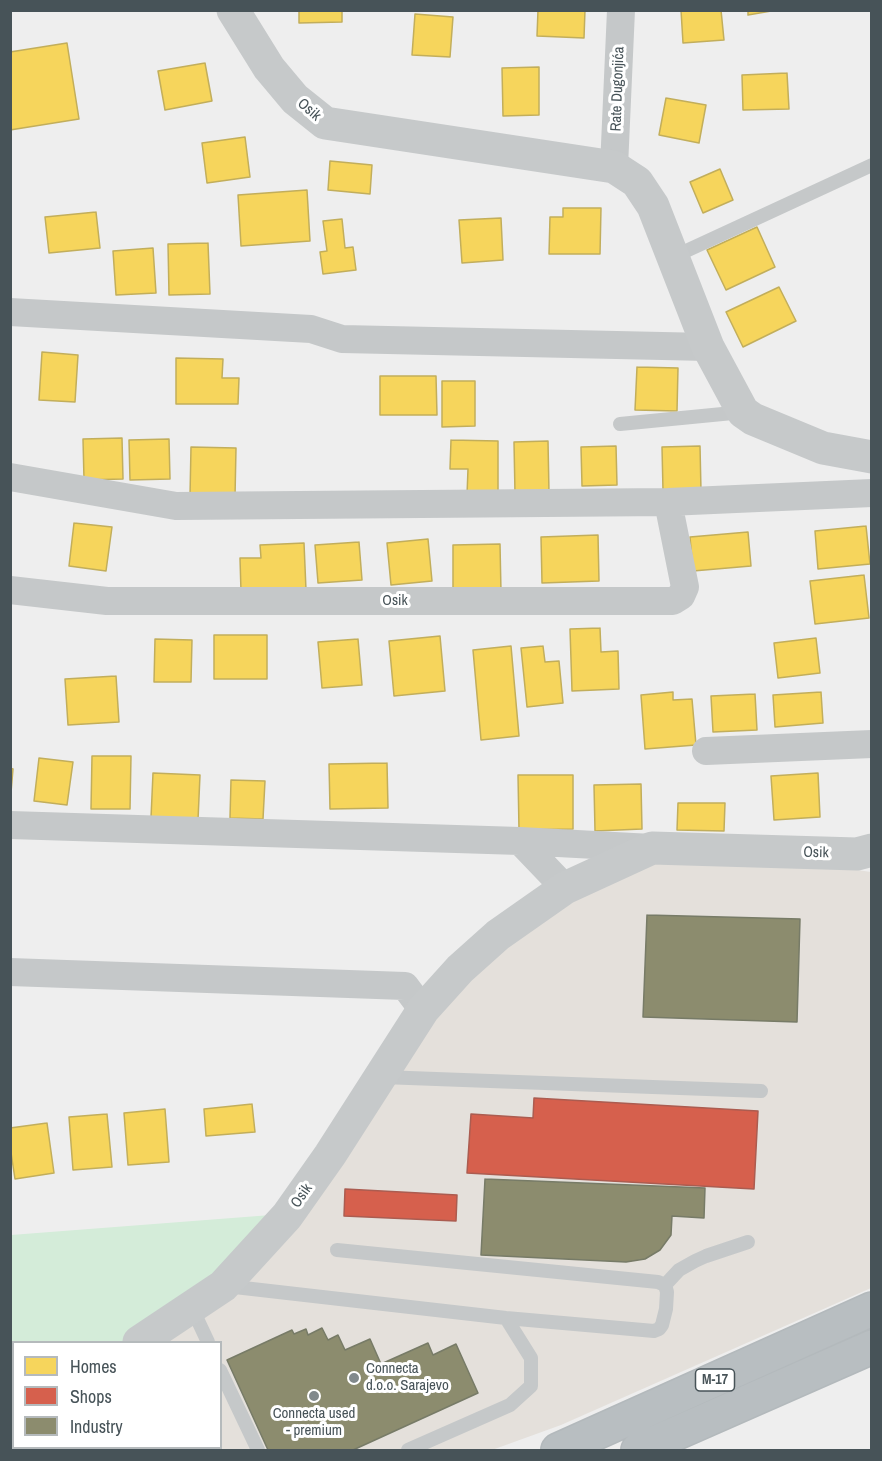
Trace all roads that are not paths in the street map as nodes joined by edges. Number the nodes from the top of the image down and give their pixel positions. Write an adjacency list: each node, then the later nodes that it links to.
1 (233, 10): 4 (main road, Osik)
2 (621, 10): 4 (street, Rate Dugonjića)
3 (872, 165): 5 (lane)
4 (615, 167): 5 (main road, Osik)
5 (673, 257): 7 (main road, Osik)
6 (10, 312): 7 (street)
7 (708, 347): 8 (main road, Osik)
8 (743, 412): 9 (lane); 10 (main road)
9 (620, 424)
10 (872, 458)
11 (10, 477): 13 (street)
12 (872, 493): 13 (street)
13 (668, 502): 14 (street, Osik)
14 (10, 590)
15 (872, 744): 16 (street)
16 (706, 751)
17 (10, 825): 18 (street, Osik)
18 (520, 841): 19 (street, Osik); 21 (street)
19 (652, 848): 20 (main road, Osik); 21 (main road, Osik)
20 (872, 850)
21 (565, 888): 23 (main road, Osik)
22 (10, 972): 23 (street)
23 (423, 1010): 24 (main road, Osik)
24 (380, 1077): 25 (lane); 29 (main road, Osik)
25 (761, 1091)
26 (748, 1242): 28 (lane)
27 (337, 1250): 28 (lane)
28 (665, 1285): 32 (lane)
29 (224, 1286): 30 (main road, Osik); 32 (lane)
30 (192, 1308): 33 (main road, Osik); 34 (lane)
31 (872, 1309): 39 (highway, M-17)
32 (506, 1318): 38 (lane)
33 (141, 1341)
34 (208, 1341)
35 (872, 1347): 40 (highway, M-17)
36 (222, 1374): 37 (lane)
37 (258, 1450)
38 (408, 1450)
39 (558, 1450)
40 (638, 1450)

